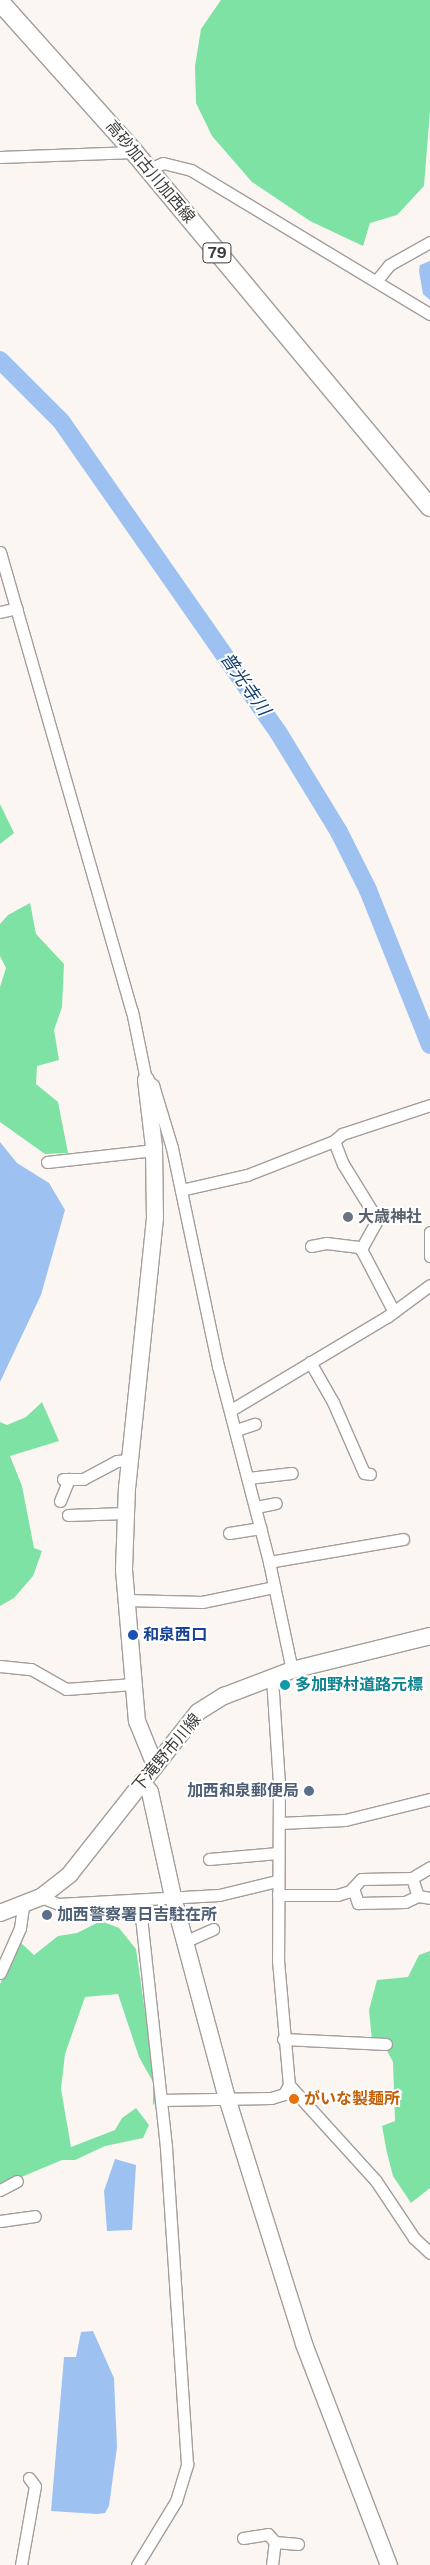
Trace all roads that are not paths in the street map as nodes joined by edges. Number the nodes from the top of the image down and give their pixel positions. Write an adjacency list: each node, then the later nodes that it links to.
1 (0, 2): 2 (main road, 高砂加古川加西線 / 79)
2 (134, 152): 3 (street); 4 (main road, 高砂加古川加西線 / 79)
3 (0, 157)
4 (149, 169): 6 (street); 8 (main road, 高砂加古川加西線 / 79)
5 (430, 242): 6 (street)
6 (377, 280): 7 (street)
7 (430, 314)
8 (430, 507)
9 (0, 552): 10 (street)
10 (17, 608): 11 (street); 12 (street)
11 (0, 612)
12 (146, 1080): 15 (street); 16 (street)
13 (430, 1104): 14 (street)
14 (334, 1141): 18 (street); 21 (street)
15 (154, 1148): 16 (street); 17 (street); 29 (street)
16 (172, 1148): 18 (street)
17 (47, 1162)
18 (181, 1190): 26 (street)
19 (430, 1232): 22 (street)
20 (311, 1246): 21 (street)
21 (361, 1247): 24 (street)
22 (430, 1256)
23 (430, 1285): 24 (street)
24 (394, 1312): 25 (street)
25 (310, 1362): 26 (street); 31 (street)
26 (231, 1410): 28 (street)
27 (255, 1424): 28 (street)
28 (236, 1430): 32 (street)
29 (129, 1460): 33 (street); 36 (street)
30 (292, 1472): 32 (street)
31 (370, 1474)
32 (248, 1478): 35 (street)
33 (60, 1501)
34 (276, 1503): 35 (street)
35 (256, 1507): 38 (street)
36 (126, 1513): 37 (street); 43 (street)
37 (68, 1515)
38 (261, 1528): 39 (street); 41 (street)
39 (229, 1533)
40 (403, 1539): 41 (street)
41 (269, 1562): 42 (street)
42 (274, 1586): 43 (street); 46 (street)
43 (126, 1600): 48 (street)
44 (430, 1636): 46 (street, 下滝野市川線)
45 (0, 1666): 48 (street)
46 (292, 1670): 47 (street, 下滝野市川線)
47 (272, 1678): 49 (street, 下滝野市川線); 52 (street)
48 (133, 1684): 49 (street)
49 (155, 1765): 50 (street, 下滝野市川線)
50 (142, 1782): 61 (street, 下滝野市川線); 62 (street)
51 (430, 1799): 52 (street)
52 (279, 1823): 53 (street)
53 (278, 1853): 54 (street); 57 (street)
54 (209, 1859)
55 (430, 1867): 56 (street)
56 (412, 1878): 58 (street); 60 (street)
57 (277, 1881): 59 (street); 62 (street)
58 (352, 1888): 59 (street); 60 (street)
59 (278, 1895): 70 (street)
60 (418, 1896): 63 (street)
61 (42, 1897): 64 (street); 65 (street, 下滝野市川線)
62 (173, 1897): 64 (street); 68 (street)
63 (430, 1898)
64 (139, 1900): 74 (street)
65 (23, 1907): 66 (street, 下滝野市川線); 69 (street)
66 (0, 1913)
67 (214, 1929): 68 (street)
68 (184, 1942): 73 (street)
69 (0, 1973)
70 (283, 2039): 71 (street); 72 (street)
71 (386, 2044)
72 (289, 2085): 73 (street); 79 (street)
73 (227, 2098): 74 (street); 87 (street)
74 (160, 2100): 85 (street)
75 (17, 2180): 76 (street)
76 (0, 2190)
77 (35, 2216): 78 (street)
78 (0, 2221)
79 (430, 2253)
80 (29, 2478): 84 (street)
81 (243, 2538): 82 (street)
82 (274, 2542): 83 (street); 86 (street)
83 (298, 2544)
84 (21, 2565)
85 (137, 2565)
86 (272, 2565)
87 (389, 2565)

